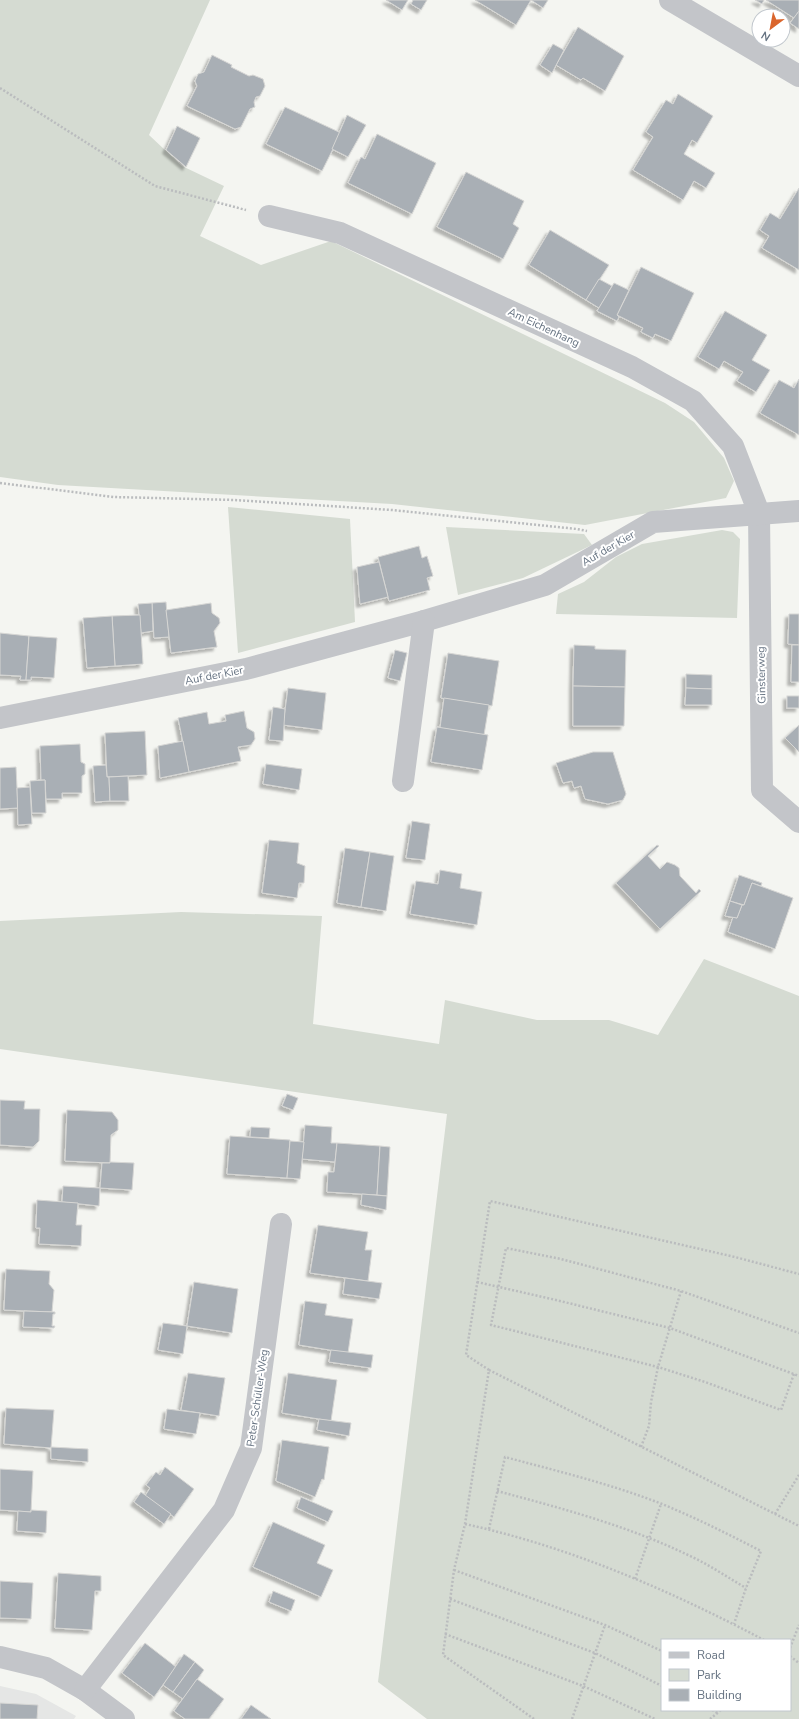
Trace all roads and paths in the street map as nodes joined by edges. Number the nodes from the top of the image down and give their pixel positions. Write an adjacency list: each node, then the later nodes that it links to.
1 (670, 0): 2 (street)
2 (799, 76)
3 (0, 88): 4 (path)
4 (269, 216): 7 (street, Am Eichenhang)
5 (0, 483): 8 (path)
6 (799, 511): 7 (street, Auf der Kier)
7 (759, 513): 8 (street, Auf der Kier); 12 (street, Ginsterweg)
8 (620, 541): 9 (street, Auf der Kier)
9 (424, 621): 10 (street, Auf der Kier); 11 (street)
10 (0, 718)
11 (403, 781)
12 (799, 822)
13 (280, 1224): 50 (street, Peter-Schüller-Weg)
14 (799, 1274): 15 (path)
15 (476, 1282): 16 (path); 21 (path)
16 (498, 1287): 17 (path); 18 (path); 20 (path)
17 (681, 1291): 18 (path); 19 (path)
18 (670, 1328): 20 (path); 22 (path)
19 (799, 1333)
20 (658, 1367): 22 (path); 24 (path)
21 (489, 1370): 24 (path); 29 (path)
22 (794, 1374): 23 (path)
23 (799, 1376)
24 (641, 1447): 28 (path)
25 (799, 1475): 28 (path)
26 (497, 1491): 27 (path); 31 (path); 32 (path)
27 (661, 1504): 32 (path); 35 (path)
28 (775, 1514): 30 (path)
29 (465, 1524): 31 (path); 33 (path)
30 (799, 1526)
31 (489, 1529): 34 (path)
32 (649, 1538): 34 (path); 35 (path)
33 (454, 1570): 36 (path); 38 (path)
34 (635, 1579): 37 (path)
35 (746, 1588): 37 (path)
36 (450, 1599): 40 (path); 44 (path)
37 (734, 1624): 41 (path)
38 (605, 1625): 43 (path); 44 (path)
39 (799, 1625): 42 (path)
40 (445, 1634): 48 (path); 54 (path)
41 (762, 1639)
42 (791, 1645)
43 (661, 1651)
44 (595, 1653): 48 (path); 49 (path)
45 (0, 1657): 50 (street)
46 (791, 1657): 47 (path)
47 (799, 1663)
48 (583, 1686): 55 (path); 56 (path)
49 (661, 1686)
50 (85, 1690): 53 (street)
51 (714, 1711): 52 (path)
52 (718, 1713): 57 (path)
53 (124, 1719)
54 (534, 1719)
55 (572, 1719)
56 (655, 1719)
57 (710, 1719)

